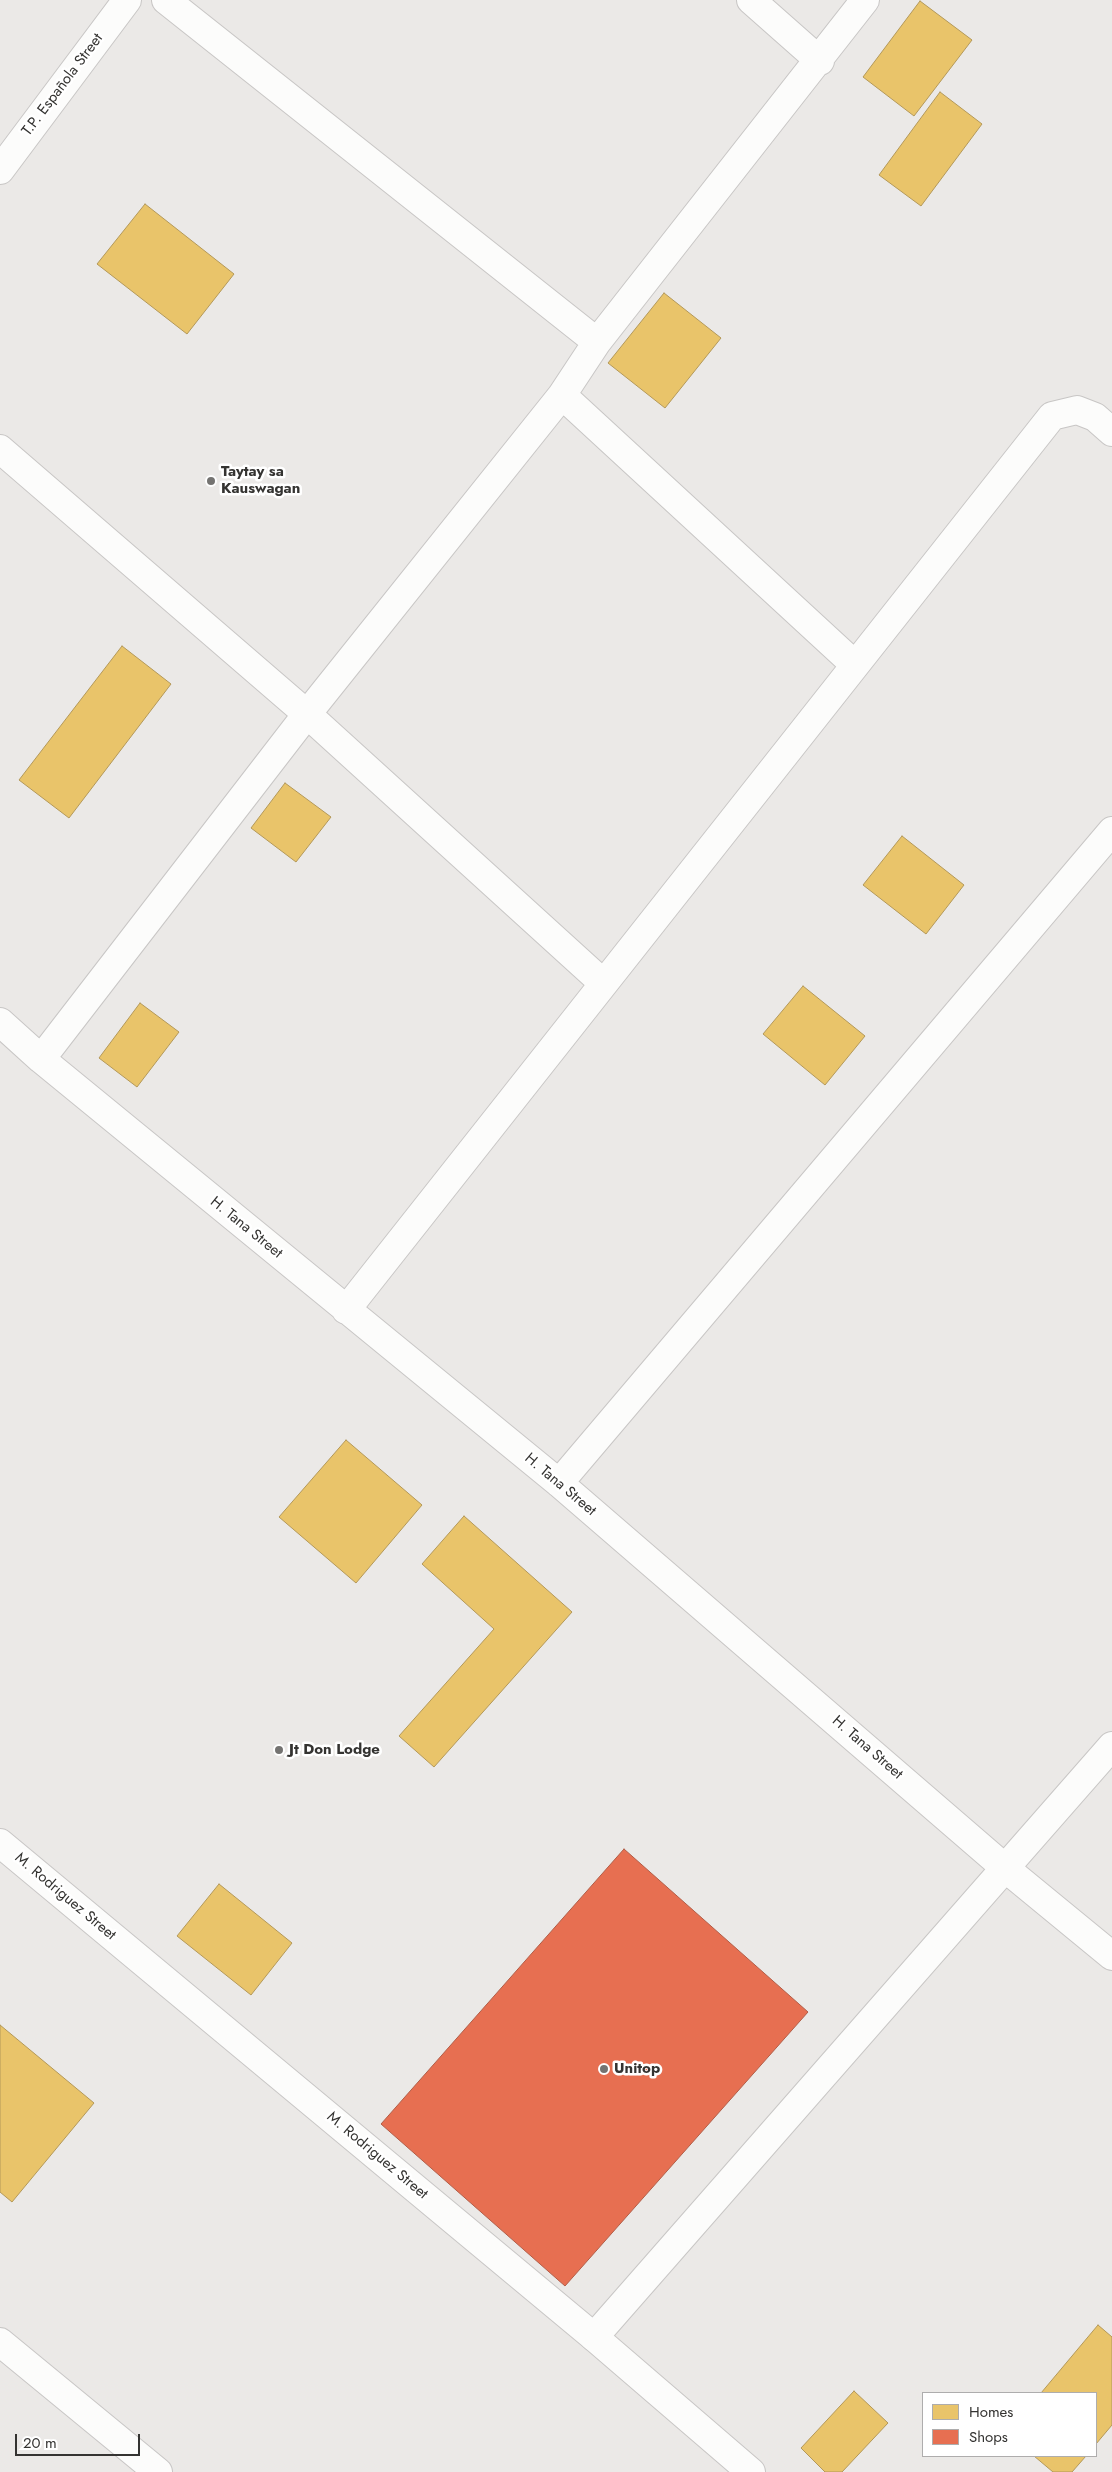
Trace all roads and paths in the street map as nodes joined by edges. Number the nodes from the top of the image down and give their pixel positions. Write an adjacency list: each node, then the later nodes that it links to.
1 (126, 0): 6 (street, T.P. Española Street)
2 (166, 0): 7 (street)
3 (751, 0): 5 (street)
4 (866, 0): 5 (street)
5 (820, 61): 7 (street)
6 (0, 170)
7 (597, 342): 8 (street)
8 (562, 395): 11 (street); 12 (street)
9 (1112, 432): 11 (street)
10 (0, 450): 12 (street)
11 (855, 665): 14 (street)
12 (307, 714): 14 (street); 16 (street)
13 (1112, 831): 18 (street)
14 (603, 983): 17 (street)
15 (0, 1022): 16 (street, H. Tana Street)
16 (41, 1059): 17 (street, H. Tana Street)
17 (346, 1310): 18 (street, H. Tana Street)
18 (559, 1483): 21 (street, H. Tana Street)
19 (1112, 1746): 21 (street)
20 (0, 1843): 23 (street, M. Rodriguez Street)
21 (1005, 1868): 22 (street, H. Tana Street); 23 (street)
22 (1112, 1956)
23 (594, 2337): 25 (street, M. Rodriguez Street)
24 (0, 2342): 26 (street)
25 (745, 2470)
26 (158, 2472)

